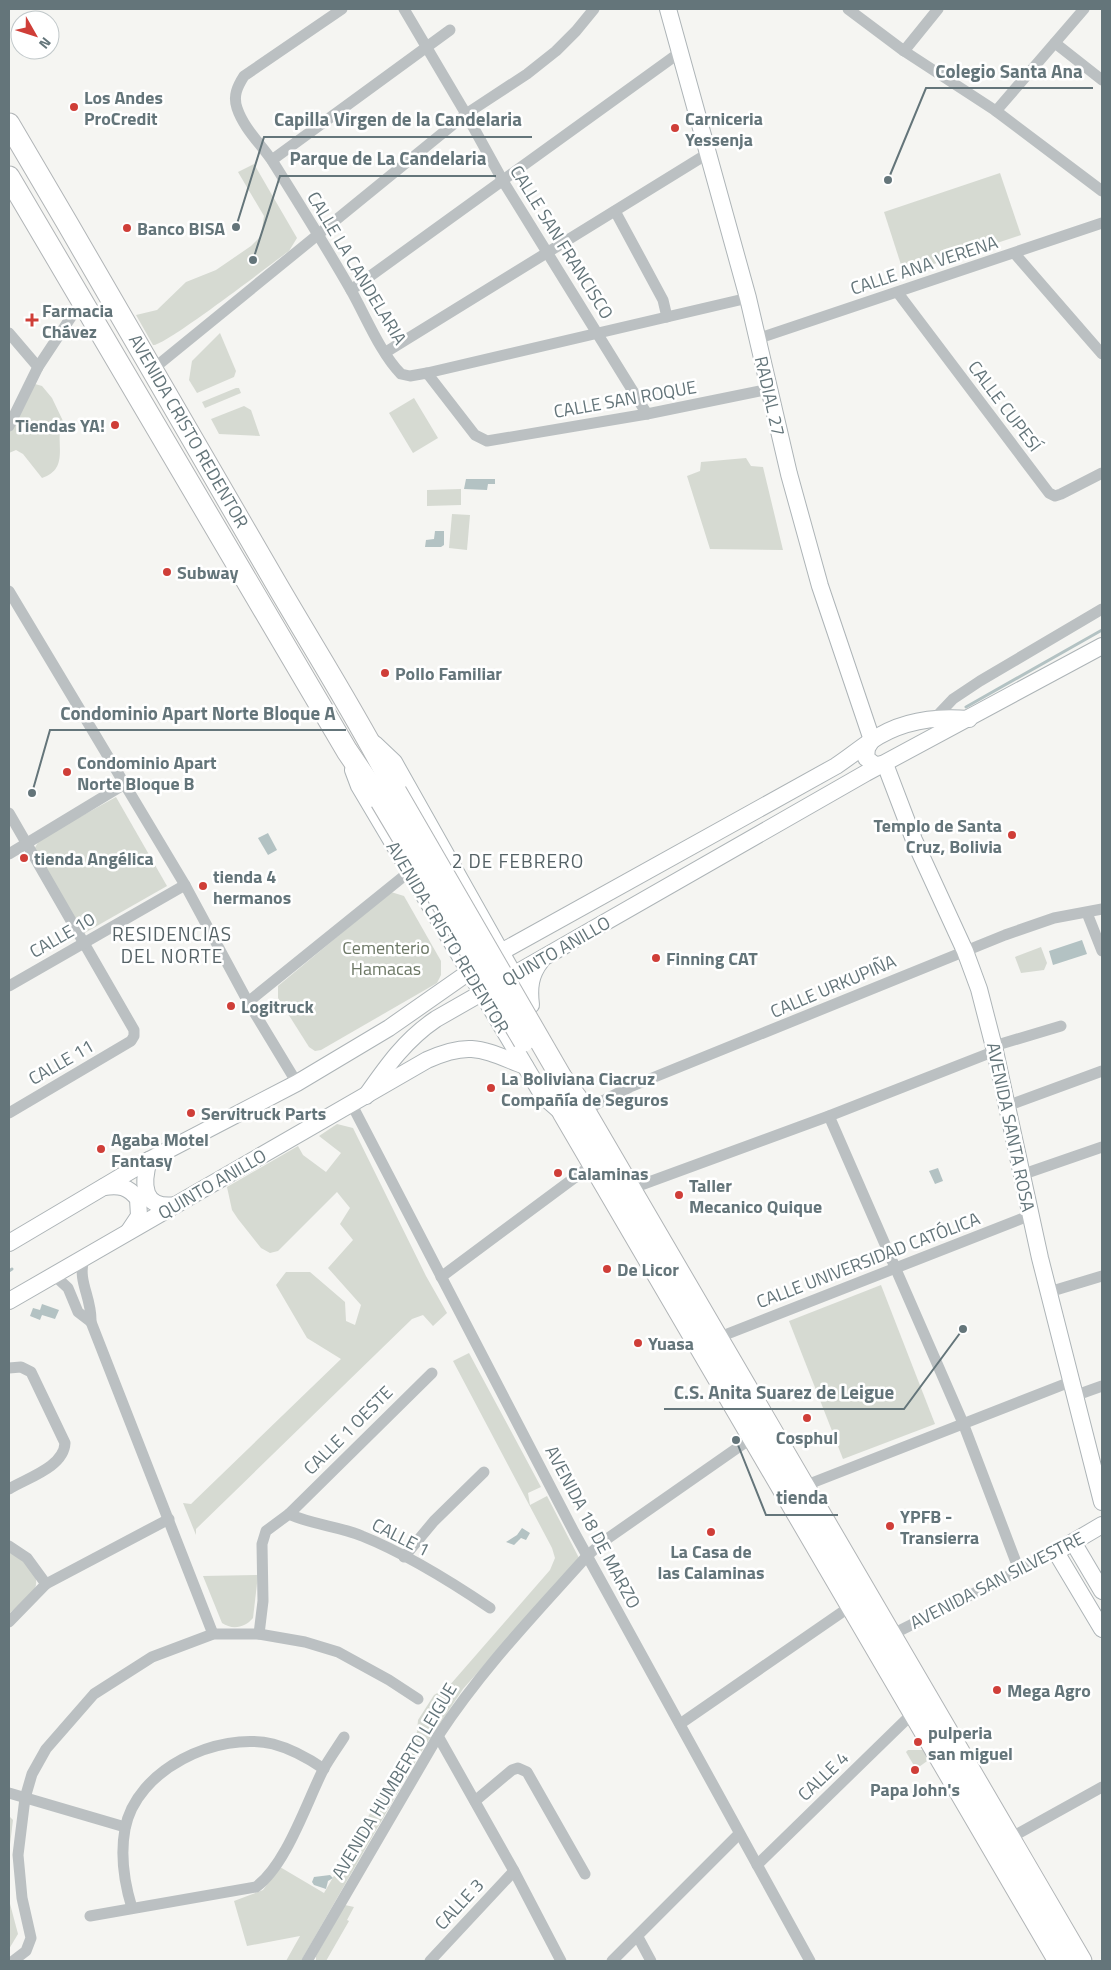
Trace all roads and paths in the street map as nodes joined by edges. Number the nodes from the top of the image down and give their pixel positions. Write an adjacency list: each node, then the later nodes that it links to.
1 (342, 9): 18 (street, CALLE LA CANDELARIA)
2 (404, 9): 10 (street, CALLE SAN FRANCISCO)
3 (594, 9): 15 (street)
4 (668, 9): 12 (street, RADIAL 27)
5 (848, 9): 11 (street)
6 (938, 9): 11 (street)
7 (1084, 9): 9 (street)
8 (450, 30): 10 (street)
9 (1055, 43): 13 (street); 14 (street)
10 (427, 46): 15 (street, CALLE SAN FRANCISCO); 18 (street)
11 (904, 51): 14 (street)
12 (679, 53): 17 (street, RADIAL 27); 20 (street)
13 (1102, 80)
14 (996, 111): 21 (street)
15 (466, 114): 20 (street, CALLE SAN FRANCISCO); 24 (street)
16 (9, 124): 38 (highway, AVENIDA CRISTO REDENTOR)
17 (707, 154): 22 (street); 29 (street, RADIAL 27)
18 (272, 160): 24 (street, CALLE LA CANDELARIA)
19 (9, 177): 30 (highway, AVENIDA CRISTO REDENTOR)
20 (503, 181): 25 (street, CALLE SAN FRANCISCO); 27 (street)
21 (1102, 191)
22 (615, 211): 25 (street); 31 (street)
23 (1102, 223): 26 (street, CALLE ANA VERENA)
24 (317, 234): 27 (street, CALLE LA CANDELARIA); 38 (street)
25 (546, 253): 33 (street, CALLE SAN FRANCISCO); 35 (street)
26 (1014, 254): 28 (street, CALLE ANA VERENA); 36 (street)
27 (351, 290): 35 (street, CALLE LA CANDELARIA)
28 (898, 293): 34 (street, CALLE ANA VERENA); 43 (street, CALLE CUPESÍ)
29 (748, 298): 31 (street); 34 (street, RADIAL 27)
30 (81, 302): 37 (street); 51 (highway, AVENIDA CRISTO REDENTOR)
31 (667, 317): 33 (street)
32 (9, 333): 37 (street)
33 (597, 333): 39 (street); 41 (street, CALLE SAN FRANCISCO)
34 (757, 339): 40 (street, RADIAL 27)
35 (386, 352): 39 (street, CALLE LA CANDELARIA)
36 (1102, 354)
37 (38, 367): 42 (street)
38 (153, 369): 49 (highway, AVENIDA CRISTO REDENTOR)
39 (427, 373): 41 (street, CALLE SAN ROQUE)
40 (769, 389): 41 (street, CALLE SAN ROQUE); 50 (street, RADIAL 27)
41 (648, 414)
42 (9, 426)
43 (1102, 473)
44 (9, 591): 53 (street)
45 (1102, 609): 47 (street)
46 (1102, 646): 48 (street, QUINTO ANILLO)
47 (935, 718): 48 (street, QUINTO ANILLO); 50 (street, QUINTO ANILLO)
48 (969, 719): 52 (street, QUINTO ANILLO)
49 (369, 738): 54 (highway, AVENIDA CRISTO REDENTOR); 60 (street, AVENIDA CRISTO REDENTOR)
50 (872, 740): 52 (street, RADIAL 27); 64 (street, QUINTO ANILLO)
51 (347, 751): 54 (highway, AVENIDA CRISTO REDENTOR); 58 (street, AVENIDA CRISTO REDENTOR)
52 (885, 764): 66 (street, AVENIDA SANTA ROSA); 69 (street, QUINTO ANILLO)
53 (124, 785): 56 (street); 59 (street)
54 (388, 796): 86 (highway, AVENIDA CRISTO REDENTOR, bridge)
55 (9, 813): 56 (street)
56 (27, 844): 57 (street); 65 (street)
57 (9, 854)
58 (410, 872): 63 (street, AVENIDA CRISTO REDENTOR); 75 (street)
59 (185, 885): 65 (street, CALLE 10); 75 (street)
60 (476, 906): 63 (street); 64 (street); 68 (street, AVENIDA CRISTO REDENTOR)
61 (1102, 909): 62 (street, CALLE URKUPIÑA)
62 (1087, 913): 66 (street, CALLE URKUPIÑA); 67 (street)
63 (443, 927): 70 (street, AVENIDA CRISTO REDENTOR); 73 (street)
64 (528, 937): 68 (street, QUINTO ANILLO)
65 (83, 944): 72 (street, CALLE 10); 87 (street, CALLE 11)
66 (965, 951): 79 (street, AVENIDA SANTA ROSA); 86 (street, CALLE URKUPIÑA)
67 (1102, 951)
68 (501, 952): 70 (street, QUINTO ANILLO); 71 (street, AVENIDA CRISTO REDENTOR)
69 (543, 959): 71 (street, QUINTO ANILLO); 76 (street)
70 (469, 972): 73 (street, QUINTO ANILLO); 74 (street, AVENIDA CRISTO REDENTOR)
71 (515, 976): 74 (street, QUINTO ANILLO); 76 (street, AVENIDA CRISTO REDENTOR)
72 (9, 986)
73 (446, 990): 82 (street, QUINTO ANILLO)
74 (482, 994): 77 (street, AVENIDA CRISTO REDENTOR); 83 (street, QUINTO ANILLO)
75 (248, 1002): 82 (street)
76 (531, 1005): 77 (street); 86 (street, AVENIDA CRISTO REDENTOR)
77 (500, 1024): 80 (street, AVENIDA CRISTO REDENTOR)
78 (1060, 1026): 79 (street)
79 (995, 1048): 85 (street, AVENIDA SANTA ROSA); 88 (street)
80 (525, 1066): 83 (street); 86 (street, AVENIDA CRISTO REDENTOR)
81 (1102, 1071): 85 (street)
82 (297, 1083): 90 (street, QUINTO ANILLO)
83 (366, 1096): 84 (street, QUINTO ANILLO)
84 (352, 1105): 95 (street, QUINTO ANILLO); 103 (street, AVENIDA 18 DE MARZO)
85 (1007, 1106): 92 (street, AVENIDA SANTA ROSA)
86 (576, 1109): 91 (highway, AVENIDA CRISTO REDENTOR); 94 (highway, AVENIDA CRISTO REDENTOR)
87 (9, 1113)
88 (829, 1116): 94 (street); 100 (street)
89 (1102, 1147): 92 (street)
90 (149, 1160): 93 (street, QUINTO ANILLO); 95 (street)
91 (593, 1164): 103 (street); 113 (highway, AVENIDA CRISTO REDENTOR)
92 (1021, 1175): 96 (street, AVENIDA SANTA ROSA)
93 (103, 1187): 97 (street); 98 (street, QUINTO ANILLO)
94 (630, 1189): 107 (highway, AVENIDA CRISTO REDENTOR)
95 (176, 1205): 97 (street, QUINTO ANILLO)
96 (1031, 1215): 100 (street, CALLE UNIVERSIDAD CATÓLICA); 104 (street, AVENIDA SANTA ROSA)
97 (129, 1231): 99 (street, QUINTO ANILLO)
98 (9, 1243)
99 (84, 1258): 101 (street, QUINTO ANILLO); 106 (street)
100 (896, 1268): 107 (street, CALLE UNIVERSIDAD CATÓLICA); 112 (street)
101 (54, 1275): 105 (street, QUINTO ANILLO); 106 (street)
102 (1102, 1276): 104 (street)
103 (441, 1277): 125 (street, AVENIDA 18 DE MARZO)
104 (1049, 1292): 111 (street, AVENIDA SANTA ROSA)
105 (9, 1301)
106 (91, 1322): 119 (street)
107 (717, 1338): 115 (highway, AVENIDA CRISTO REDENTOR)
108 (9, 1368): 116 (street)
109 (432, 1373): 118 (street, CALLE 1 OESTE)
110 (1102, 1386): 111 (street)
111 (1072, 1389): 112 (street); 117 (street, AVENIDA SANTA ROSA)
112 (963, 1423): 115 (street); 126 (street)
113 (753, 1437): 125 (street, AVENIDA HUMBERTO LEIGUE); 129 (highway, AVENIDA CRISTO REDENTOR)
114 (484, 1472): 124 (street)
115 (804, 1486): 135 (highway, AVENIDA CRISTO REDENTOR)
116 (9, 1489)
117 (1102, 1502)
118 (289, 1514): 124 (street, CALLE 1); 134 (street, CALLE 1 OESTE)
119 (169, 1519): 127 (street); 133 (street)
120 (1102, 1525): 121 (street, AVENIDA SAN SILVESTRE)
121 (1072, 1542): 123 (street, AVENIDA SAN SILVESTRE); 128 (street)
122 (9, 1546): 127 (street)
123 (1056, 1552): 126 (street, AVENIDA SAN SILVESTRE); 132 (street)
124 (404, 1556): 130 (street, CALLE 1)
125 (587, 1556): 138 (street, AVENIDA 18 DE MARZO); 139 (street, AVENIDA HUMBERTO LEIGUE)
126 (1019, 1570): 135 (street, AVENIDA SAN SILVESTRE)
127 (46, 1584): 131 (street)
128 (1102, 1591)
129 (851, 1606): 137 (highway, AVENIDA CRISTO REDENTOR); 138 (street)
130 (490, 1608)
131 (9, 1622)
132 (1102, 1630)
133 (212, 1634): 134 (street); 144 (street)
134 (259, 1634): 136 (street)
135 (891, 1635): 148 (highway, AVENIDA CRISTO REDENTOR)
136 (418, 1699)
137 (914, 1712): 149 (street, CALLE 4); 162 (highway, AVENIDA CRISTO REDENTOR)
138 (680, 1724): 147 (street, AVENIDA 18 DE MARZO)
139 (438, 1736): 145 (street); 156 (street, AVENIDA HUMBERTO LEIGUE)
140 (344, 1737): 141 (street)
141 (324, 1769): 146 (street); 152 (street)
142 (1102, 1787): 148 (street)
143 (9, 1793): 144 (street)
144 (25, 1798): 146 (street); 155 (street)
145 (475, 1801): 150 (street); 151 (street)
146 (125, 1827): 152 (street)
147 (739, 1834): 149 (street, AVENIDA 18 DE MARZO); 154 (street)
148 (1010, 1838): 163 (highway, AVENIDA CRISTO REDENTOR)
149 (757, 1865): 161 (street, AVENIDA 18 DE MARZO)
150 (514, 1871): 157 (street, CALLE 3); 158 (street)
151 (585, 1874)
152 (132, 1908): 153 (street)
153 (90, 1916)
154 (638, 1937): 159 (street); 160 (street)
155 (13, 1961)
156 (308, 1961)
157 (430, 1961)
158 (561, 1961)
159 (612, 1961)
160 (651, 1961)
161 (810, 1961)
162 (1059, 1961)
163 (1081, 1961)

